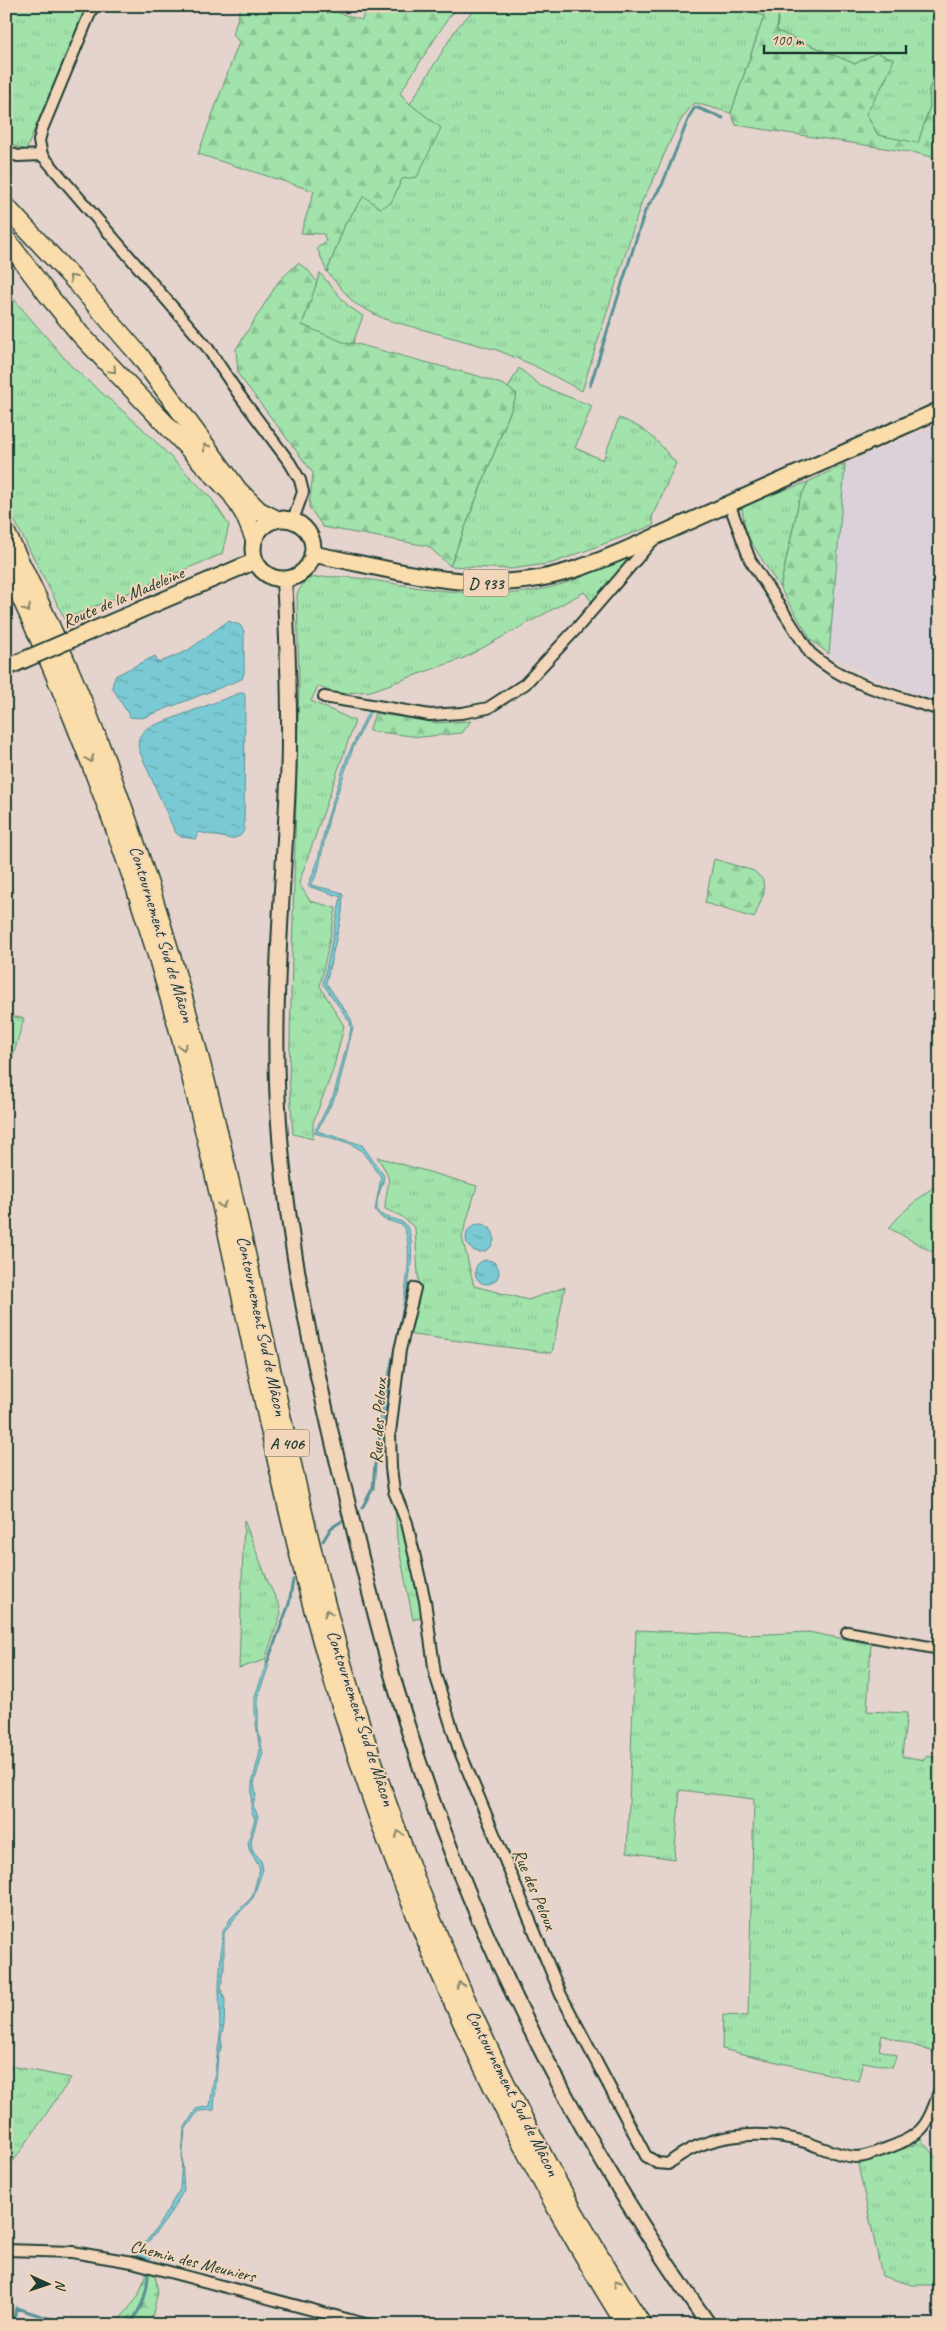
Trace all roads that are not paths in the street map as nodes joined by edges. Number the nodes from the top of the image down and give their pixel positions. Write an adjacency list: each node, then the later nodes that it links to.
1 (92, 6): 3 (street)
2 (6, 152): 3 (street)
3 (42, 155): 9 (street)
4 (6, 207): 8 (highway, one-way to 4)
5 (6, 239): 11 (highway, one-way to 11)
6 (940, 410): 7 (main road, D 933)
7 (729, 503): 12 (main road, D 933); 19 (street)
8 (275, 519): 9 (main road); 11 (main road)
9 (293, 520): 13 (main road)
10 (6, 533): 27 (highway, Contournement Sud de Mâcon / A 406, one-way to 10)
11 (254, 537): 14 (main road)
12 (655, 537): 13 (main road, D 933); 18 (street)
13 (312, 554): 16 (main road)
14 (255, 561): 16 (main road); 17 (main road, Route de la Madeleine, bridge)
15 (6, 565): 26 (highway, Contournement Sud de Mâcon / A 406, one-way to 26)
16 (284, 579): 28 (main road)
17 (6, 668)
18 (324, 697)
19 (940, 710)
20 (415, 1288): 23 (street, Rue des Peloux)
21 (847, 1632): 22 (street)
22 (940, 1649)
23 (940, 2088)
24 (6, 2250): 25 (street, Chemin des Meuniers)
25 (369, 2325)
26 (626, 2325)
27 (642, 2325)
28 (709, 2325)

